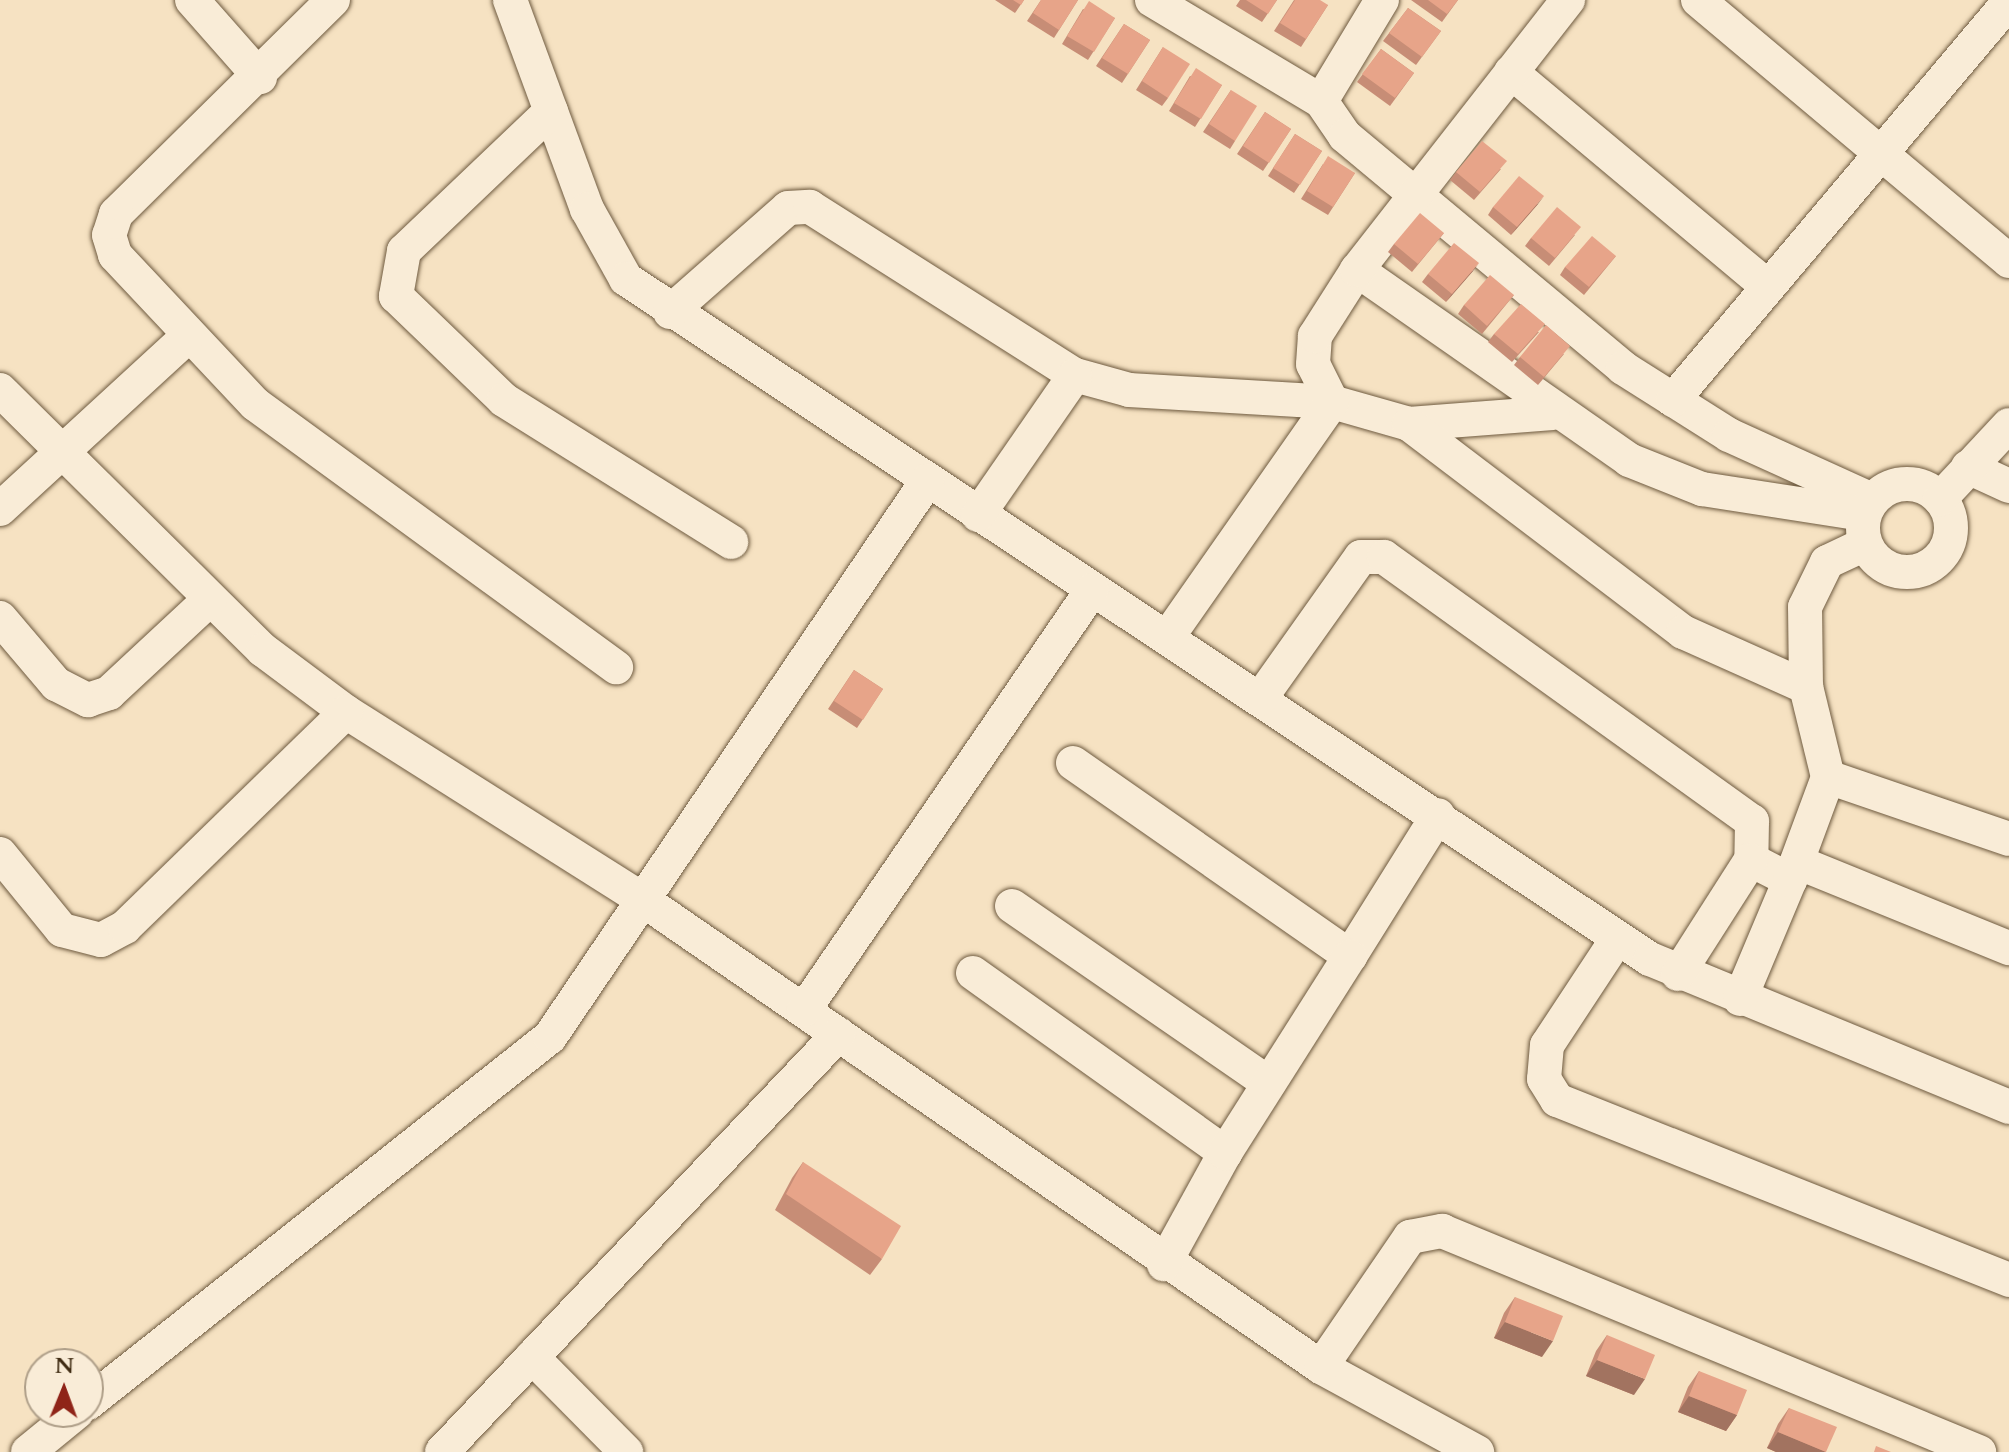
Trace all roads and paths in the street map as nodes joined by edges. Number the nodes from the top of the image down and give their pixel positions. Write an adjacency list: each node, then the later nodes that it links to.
1 (192, 0): 10 (street)
2 (333, 0): 10 (street)
3 (510, 0): 12 (street)
4 (1152, 0): 11 (street)
5 (1382, 0): 11 (street)
6 (1568, 0): 9 (street)
7 (1698, 0): 13 (street)
8 (2009, 2): 13 (street)
9 (1511, 72): 14 (street); 17 (street)
10 (260, 77): 19 (street)
11 (1321, 101): 14 (street)
12 (551, 111): 18 (street); 35 (street)
13 (1881, 153): 15 (street); 17 (street)
14 (1415, 198): 16 (street); 22 (street)
15 (2009, 261)
16 (1357, 270): 23 (street); 24 (street)
17 (1768, 287): 22 (street)
18 (670, 312): 20 (street); 29 (street)
19 (188, 336): 27 (street); 40 (street)
20 (1075, 375): 23 (street); 33 (street)
21 (0, 390): 27 (street)
22 (1673, 400): 34 (street)
23 (1332, 402): 25 (street); 39 (street)
24 (1553, 413): 25 (street); 34 (street)
25 (1409, 424): 41 (street)
26 (2009, 425): 28 (street)
27 (64, 456): 32 (street); 37 (street)
28 (1968, 467): 30 (street); 31 (street)
29 (927, 481): 33 (street); 51 (street)
30 (2009, 486)
31 (1940, 499): 34 (street); 34 (street)
32 (0, 509)
33 (978, 515): 36 (street)
34 (1867, 519): 41 (street)
35 (731, 542)
36 (1092, 590): 39 (street); 59 (street)
37 (210, 599): 38 (street); 43 (street)
38 (0, 618)
39 (1167, 638): 42 (street)
40 (616, 667)
41 (1806, 687): 45 (street)
42 (1260, 699): 46 (street); 49 (street)
43 (346, 712): 48 (street); 51 (street)
44 (1073, 763): 55 (street)
45 (1828, 777): 47 (street); 50 (street)
46 (1438, 815): 53 (street); 55 (street)
47 (2009, 839)
48 (0, 854)
49 (1751, 860): 50 (street); 57 (street)
50 (1794, 871): 54 (street); 58 (street)
51 (643, 900): 59 (street); 68 (street)
52 (1012, 906): 61 (street)
53 (1617, 939): 57 (street); 65 (street)
54 (2009, 948)
55 (1350, 956): 61 (street)
56 (973, 973): 63 (street)
57 (1678, 974): 58 (street)
58 (1740, 999): 62 (street)
59 (804, 1010): 60 (street)
60 (839, 1034): 64 (street); 66 (street)
61 (1269, 1083): 63 (street)
62 (2009, 1107)
63 (1225, 1153): 64 (street)
64 (1164, 1264): 67 (street)
65 (2009, 1280)
66 (532, 1357): 71 (street); 72 (street)
67 (1321, 1367): 73 (street); 74 (street)
68 (104, 1390)
69 (57, 1428): 70 (street)
70 (28, 1452)
71 (442, 1452)
72 (626, 1452)
73 (1477, 1452)
74 (1979, 1452)

